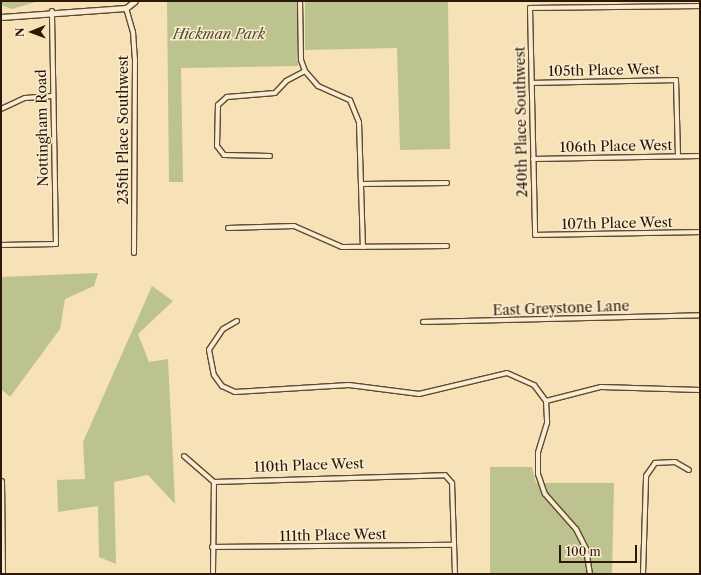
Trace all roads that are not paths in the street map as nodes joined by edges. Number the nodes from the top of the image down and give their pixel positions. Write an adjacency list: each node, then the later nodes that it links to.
1 (134, 1): 5 (street)
2 (300, 1): 9 (street)
3 (554, 1): 6 (street)
4 (700, 6): 6 (street)
5 (126, 8): 7 (street); 25 (street, 235th Place Southwest)
6 (554, 8): 10 (street, 240th Place Southwest)
7 (52, 11): 8 (street); 11 (street, Nottingham Road)
8 (1, 18)
9 (305, 71): 13 (street); 18 (street)
10 (532, 83): 14 (street, 105th Place West); 16 (street, 240th Place Southwest)
11 (52, 96): 12 (street); 22 (street, Nottingham Road)
12 (1, 109)
13 (270, 156)
14 (678, 156): 15 (street, 106th Place West); 16 (street, 106th Place West)
15 (700, 156)
16 (533, 159): 21 (street, 240th Place Southwest)
17 (448, 183): 18 (street)
18 (362, 184): 24 (street)
19 (228, 228): 24 (street)
20 (700, 232): 21 (street, 107th Place West)
21 (534, 235)
22 (1, 245)
23 (447, 246): 24 (street)
24 (363, 247)
25 (134, 253)
26 (700, 315): 28 (street, East Greystone Lane)
27 (237, 321): 30 (street)
28 (423, 322)
29 (700, 390): 30 (street)
30 (546, 401): 40 (street)
31 (184, 456): 34 (street)
32 (689, 470): 41 (street)
33 (1, 481): 37 (street)
34 (214, 482): 35 (street, 110th Place West); 36 (street)
35 (454, 545): 36 (street, 111th Place West); 39 (street)
36 (212, 547): 38 (street)
37 (2, 574)
38 (213, 574)
39 (455, 574)
40 (590, 574)
41 (643, 574)

